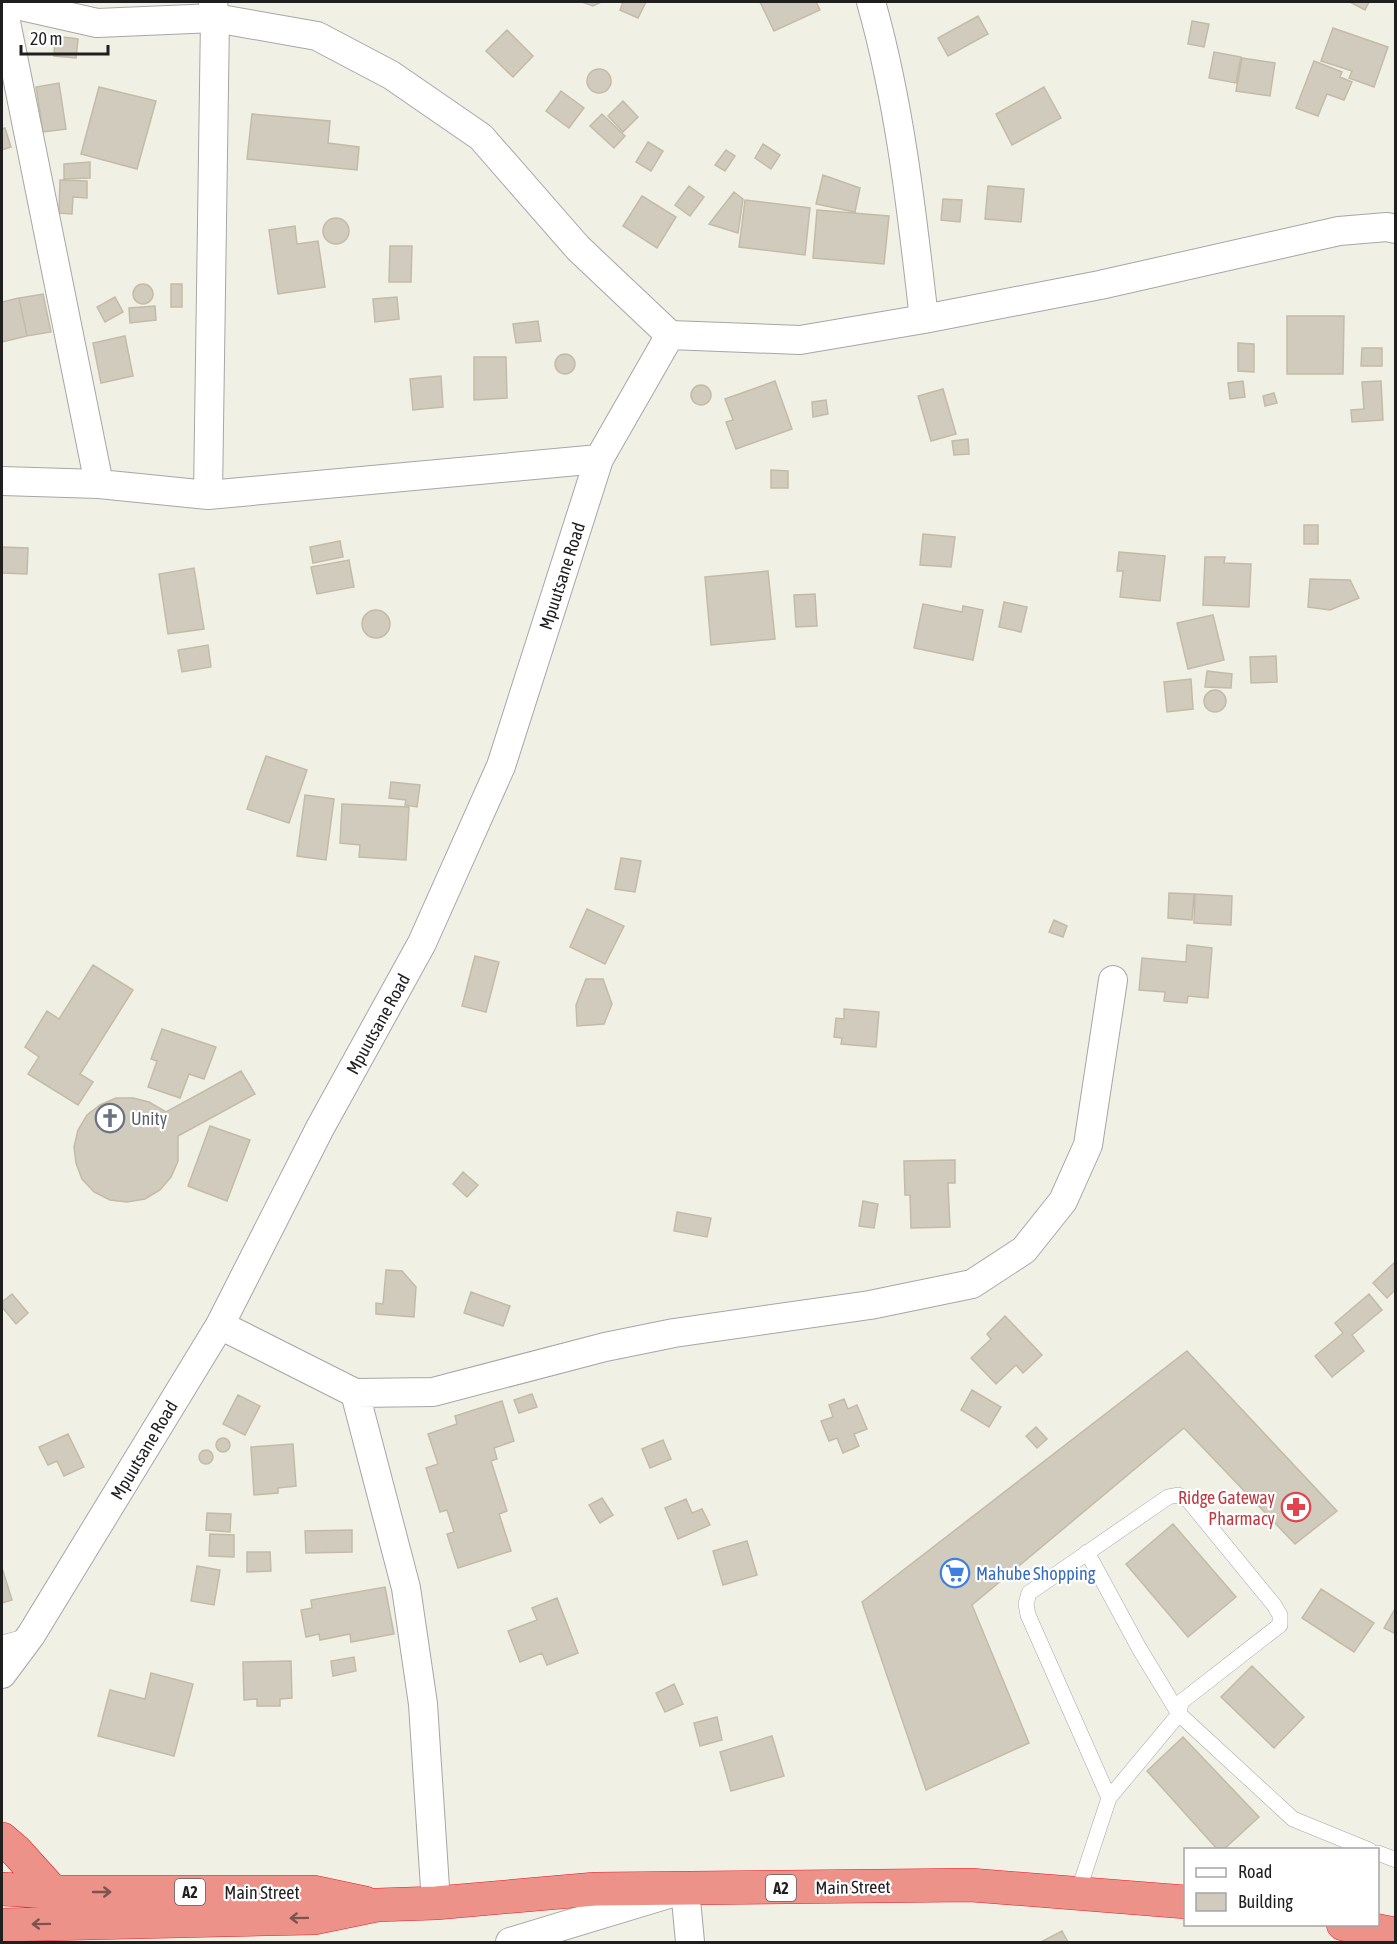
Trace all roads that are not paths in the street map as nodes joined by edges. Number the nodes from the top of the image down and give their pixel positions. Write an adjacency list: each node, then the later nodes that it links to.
1 (3, 2): 3 (street); 9 (street)
2 (871, 2): 5 (street)
3 (214, 10): 6 (street); 10 (street)
4 (1395, 229): 5 (street)
5 (924, 319): 6 (street)
6 (670, 334): 7 (street, Mpuutsane Road)
7 (599, 459): 10 (street); 12 (street, Mpuutsane Road)
8 (2, 481): 9 (street)
9 (99, 484): 10 (street)
10 (208, 495)
11 (1113, 980): 13 (street)
12 (220, 1325): 13 (street); 15 (street, Mpuutsane Road)
13 (355, 1393): 29 (street)
14 (1087, 1552): 18 (lane); 18 (lane); 19 (lane)
15 (32, 1635): 16 (lane); 17 (street, Mpuutsane Road)
16 (2, 1643)
17 (2, 1674)
18 (1179, 1714): 19 (lane); 21 (lane)
19 (1109, 1798): 27 (lane)
20 (2, 1839): 26 (highway)
21 (1364, 1848)
22 (1379, 1854): 23 (lane)
23 (1395, 1860)
24 (2, 1889): 26 (highway, Main Street / A2)
25 (686, 1889): 27 (highway, Main Street / A2); 29 (highway, Main Street / A2); 34 (street); 35 (street)
26 (53, 1892): 30 (highway, Main Street / A2, one-way to 30)
27 (1078, 1892): 28 (highway, Main Street / A2)
28 (1184, 1902)
29 (436, 1903): 30 (highway, Main Street / A2)
30 (377, 1905): 31 (highway, Main Street / A2, one-way to 31)
31 (2, 1925)
32 (1353, 1926): 33 (highway)
33 (1395, 1934)
34 (510, 1942)
35 (690, 1942)

